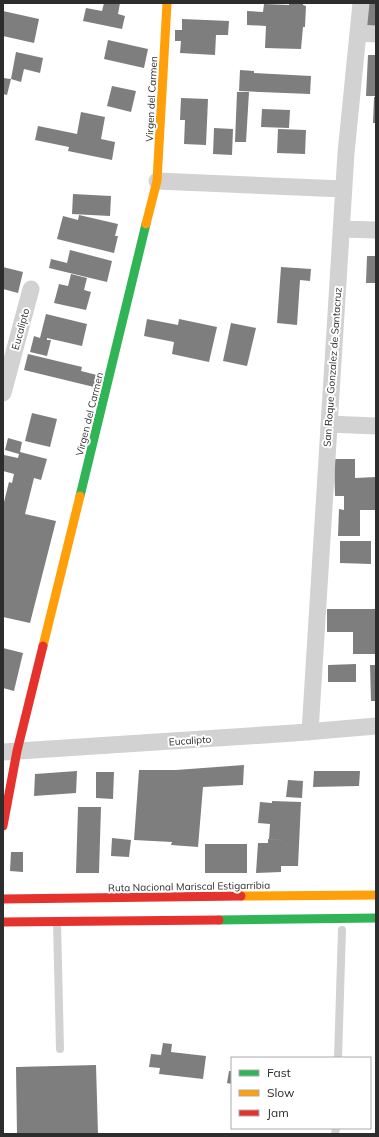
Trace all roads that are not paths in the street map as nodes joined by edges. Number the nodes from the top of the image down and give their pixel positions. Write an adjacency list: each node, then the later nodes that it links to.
1 (168, 3): 5 (main road, Virgen del Carmen)
2 (361, 3): 3 (street, San Roque Gonzalez de Santacruz)
3 (358, 33): 4 (street); 6 (street, San Roque Gonzalez de Santacruz)
4 (376, 34)
5 (157, 181): 6 (street); 15 (main road, Virgen del Carmen)
6 (343, 189): 7 (street, San Roque Gonzalez de Santacruz)
7 (341, 229): 8 (street); 11 (street, San Roque Gonzalez de Santacruz)
8 (376, 230)
9 (30, 289): 10 (street, Eucalipto)
10 (3, 393)
11 (329, 424): 12 (street); 14 (street, San Roque Gonzalez de Santacruz)
12 (376, 426)
13 (376, 726): 14 (street, Eucalipto)
14 (310, 732): 15 (street, Eucalipto)
15 (10, 752): 16 (main road, Virgen del Carmen)
16 (3, 826)
17 (376, 895): 18 (main road, Ruta Nacional Mariscal Estigarribia)
18 (3, 899)
19 (376, 918): 20 (main road)
20 (200, 920): 21 (main road); 23 (main road)
21 (57, 921): 22 (main road); 25 (lane)
22 (3, 922)
23 (297, 928)
24 (342, 930): 26 (lane)
25 (60, 1049)
26 (338, 1057)

